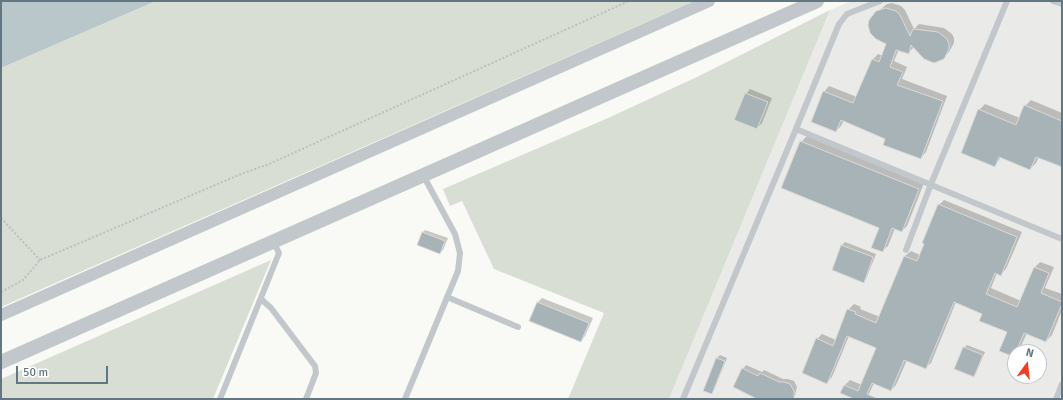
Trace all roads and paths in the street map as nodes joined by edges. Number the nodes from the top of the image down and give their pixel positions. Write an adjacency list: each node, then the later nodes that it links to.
1 (629, 1): 15 (path)
2 (710, 1): 19 (street)
3 (817, 1): 9 (street)
4 (880, 1): 8 (lane)
5 (1007, 1): 10 (lane)
6 (1053, 1): 7 (lane)
7 (1062, 4)
8 (796, 129): 10 (lane); 26 (lane)
9 (423, 174): 13 (street); 17 (lane)
10 (931, 184): 12 (lane); 14 (lane)
11 (1, 218): 15 (path)
12 (1062, 239)
13 (274, 241): 18 (lane); 21 (street)
14 (906, 250)
15 (40, 260): 16 (path)
16 (1, 292)
17 (447, 297): 20 (lane); 25 (lane)
18 (261, 299): 23 (lane); 24 (lane)
19 (1, 315)
20 (518, 327)
21 (1, 362)
22 (1062, 384): 27 (lane)
23 (220, 399)
24 (306, 399)
25 (405, 399)
26 (682, 399)
27 (1056, 399)

